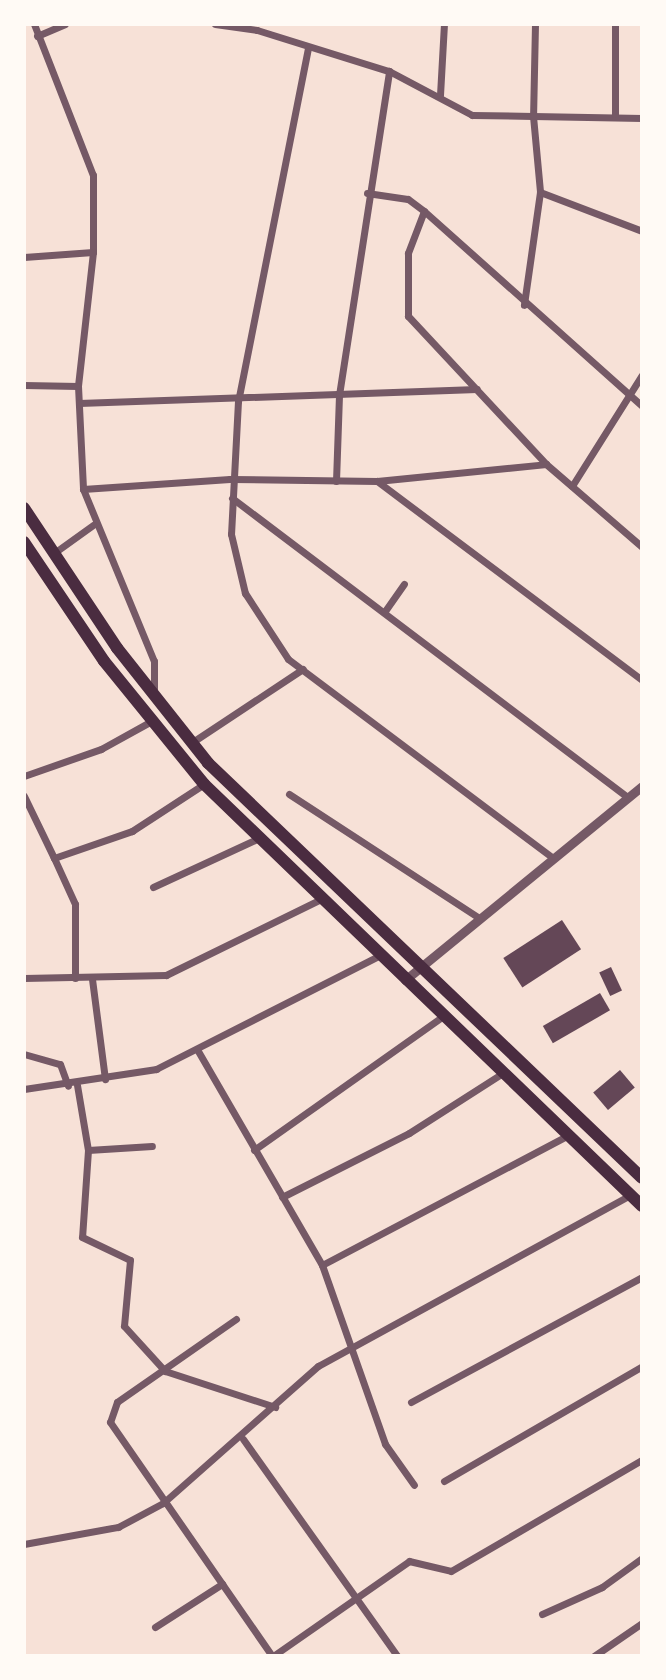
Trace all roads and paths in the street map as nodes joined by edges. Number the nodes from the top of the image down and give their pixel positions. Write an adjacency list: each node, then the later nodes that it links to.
1 (34, 24): 7 (street)
2 (65, 24): 7 (street)
3 (215, 24): 8 (street)
4 (444, 24): 10 (street)
5 (535, 24): 12 (street)
6 (615, 24): 11 (street)
7 (37, 36): 18 (street)
8 (308, 48): 9 (street); 27 (street)
9 (389, 71): 10 (street); 15 (street)
10 (440, 95): 12 (street)
11 (615, 114): 12 (street); 13 (street)
12 (533, 116): 14 (street)
13 (642, 118)
14 (540, 192): 17 (street); 20 (street)
15 (367, 193): 16 (street); 25 (street)
16 (424, 211): 20 (street); 24 (street)
17 (642, 231)
18 (93, 252): 19 (street); 23 (street)
19 (24, 257)
20 (524, 305): 26 (street)
21 (642, 375): 26 (street)
22 (24, 385): 23 (street)
23 (78, 386): 28 (street)
24 (477, 389): 25 (street); 30 (street)
25 (339, 395): 27 (street); 32 (street)
26 (633, 395): 29 (street); 34 (street)
27 (238, 401): 28 (street); 31 (street)
28 (79, 403): 35 (street)
29 (642, 406)
30 (546, 464): 33 (street); 34 (street)
31 (230, 479): 32 (street); 35 (street); 36 (street)
32 (336, 481): 33 (street)
33 (377, 481): 45 (street)
34 (572, 486): 40 (street)
35 (83, 489): 38 (street)
36 (232, 498): 43 (street); 44 (street)
37 (24, 508): 41 (main road)
38 (93, 525): 41 (street); 46 (street)
39 (24, 543): 47 (main road)
40 (642, 547)
41 (54, 553): 46 (main road)
42 (404, 584): 43 (street)
43 (385, 611): 54 (street)
44 (303, 669): 48 (street); 57 (street)
45 (642, 680)
46 (154, 695): 48 (main road)
47 (150, 722): 49 (street); 50 (main road)
48 (191, 743): 62 (main road)
49 (24, 776)
50 (204, 784): 55 (main road); 56 (street)
51 (642, 786): 54 (street)
52 (289, 794): 60 (street)
53 (24, 796): 56 (street)
54 (627, 797): 57 (street)
55 (257, 839): 58 (street); 59 (main road)
56 (54, 858): 64 (street)
57 (553, 858): 60 (street)
58 (153, 887)
59 (321, 899): 61 (main road); 65 (street)
60 (478, 917): 62 (street)
61 (381, 955): 66 (main road); 68 (street)
62 (420, 966): 66 (street); 79 (main road)
63 (24, 978): 64 (street)
64 (75, 978): 65 (street)
65 (92, 979): 71 (street)
66 (405, 980): 67 (main road)
67 (443, 1016): 70 (main road); 78 (street)
68 (198, 1051): 71 (street); 78 (street)
69 (24, 1054): 73 (street)
70 (503, 1073): 75 (main road); 81 (street)
71 (105, 1079): 72 (street)
72 (77, 1085): 73 (street); 77 (street)
73 (68, 1086): 74 (street)
74 (24, 1089)
75 (569, 1135): 80 (main road); 83 (street)
76 (152, 1146): 77 (street)
77 (88, 1150): 88 (street)
78 (254, 1150): 81 (street)
79 (642, 1178)
80 (630, 1195): 82 (main road); 86 (street)
81 (282, 1197): 83 (street)
82 (642, 1206)
83 (322, 1265): 86 (street)
84 (642, 1277): 89 (street)
85 (236, 1319): 88 (street)
86 (350, 1346): 90 (street); 94 (street)
87 (642, 1366): 93 (street)
88 (165, 1371): 90 (street); 95 (street)
89 (411, 1402)
90 (275, 1407): 91 (street)
91 (243, 1439): 95 (street); 99 (street)
92 (642, 1460): 99 (street)
93 (444, 1481)
94 (414, 1485)
95 (163, 1503): 96 (street); 98 (street)
96 (24, 1544)
97 (642, 1558): 100 (street)
98 (222, 1584): 102 (street); 103 (street)
99 (356, 1598): 103 (street); 104 (street)
100 (542, 1614)
101 (642, 1623): 105 (street)
102 (155, 1627)
103 (272, 1656)
104 (397, 1656)
105 (594, 1656)

